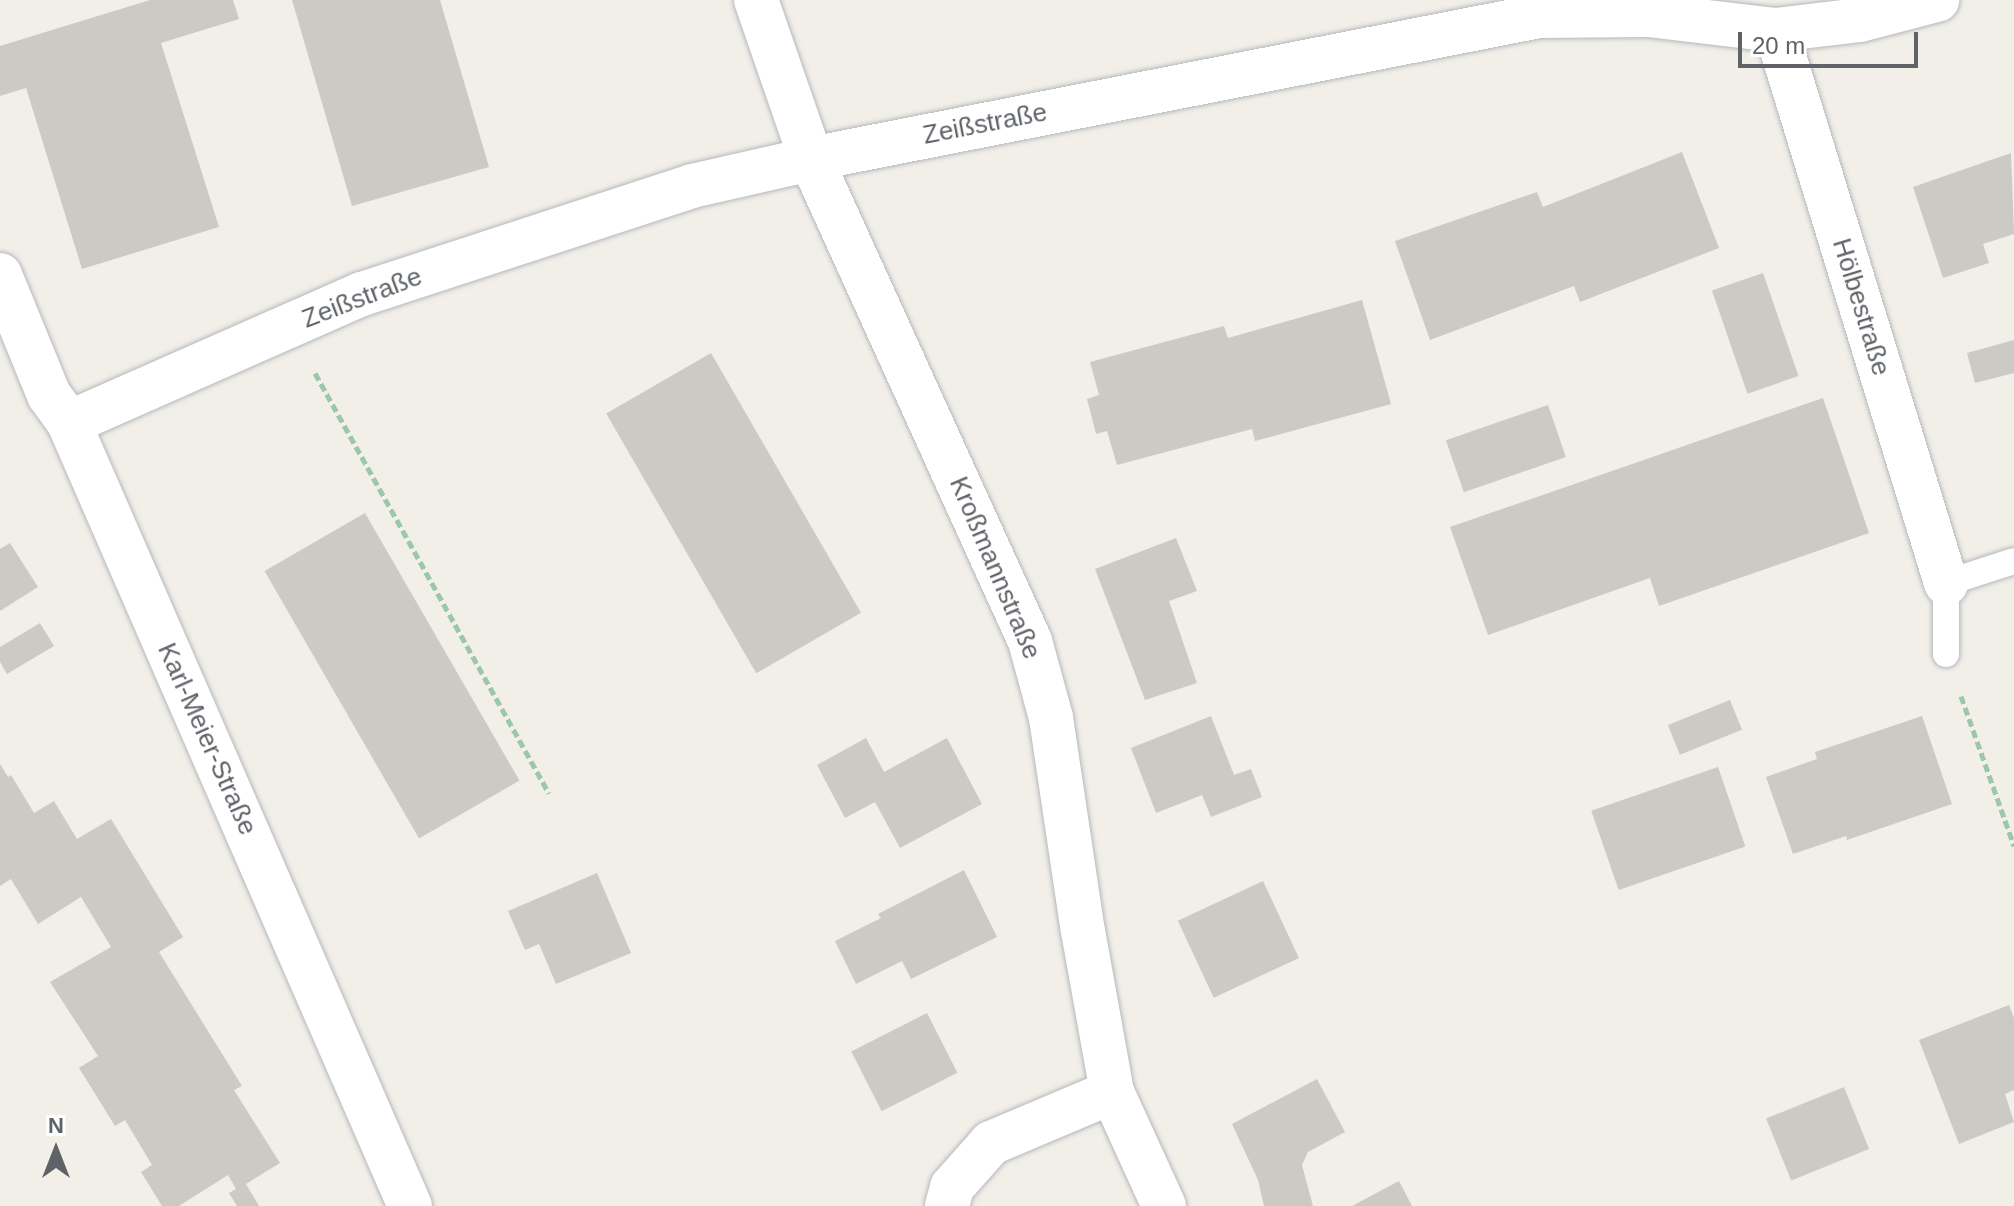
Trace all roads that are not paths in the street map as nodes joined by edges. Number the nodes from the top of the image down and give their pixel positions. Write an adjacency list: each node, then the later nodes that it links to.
1 (756, 0): 5 (street, Kroßmannstraße)
2 (1937, 0): 4 (street, Zeißstraße)
3 (1538, 8): 4 (street, Zeißstraße); 5 (street, Zeißstraße)
4 (1776, 30): 9 (street, Hölbestraße)
5 (811, 159): 7 (street, Zeißstraße); 11 (street, Kroßmannstraße)
6 (0, 275): 7 (street, Karl-Meier-Straße)
7 (69, 423): 12 (street, Karl-Meier-Straße)
8 (2014, 561): 9 (lane)
9 (1946, 583): 10 (lane, Hölbestraße)
10 (1946, 654)
11 (1112, 1092): 13 (street); 14 (street, Kroßmannstraße)
12 (410, 1206)
13 (947, 1206)
14 (1164, 1206)

